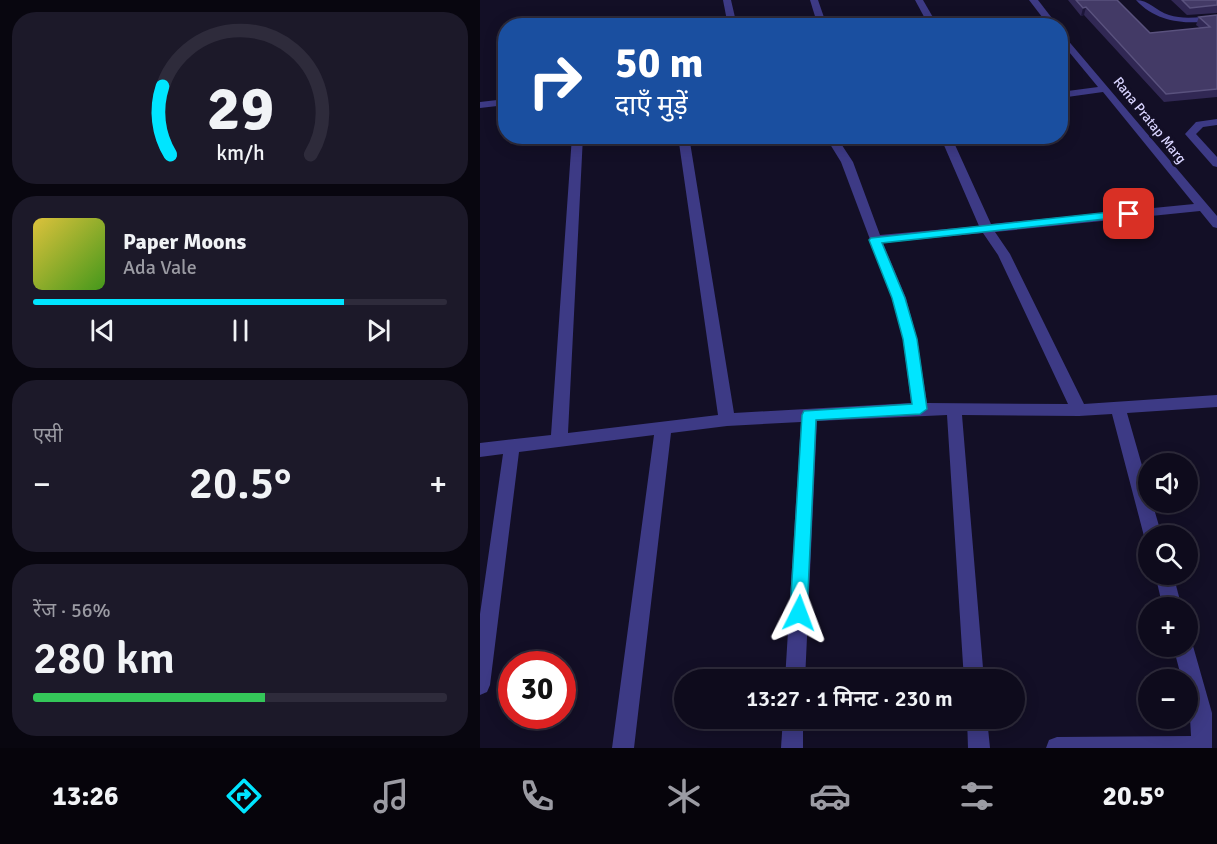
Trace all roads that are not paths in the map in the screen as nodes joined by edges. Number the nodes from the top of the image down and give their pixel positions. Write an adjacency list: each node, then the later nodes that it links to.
1 (727, 0): 6 (street)
2 (814, 0): 7 (street)
3 (919, 0): 8 (street)
4 (1033, 0): 9 (street)
5 (1140, 0): 10 (street)
6 (731, 18)
7 (820, 18)
8 (929, 18)
9 (1048, 18)
10 (1217, 18)
11 (1068, 44): 12 (street, Rana Pratap Marg)
12 (1105, 90): 13 (street); 22 (street, Rana Pratap Marg)
13 (1068, 94)
14 (498, 103): 15 (street)
15 (480, 105)
16 (1217, 122): 21 (street)
17 (578, 144): 34 (street)
18 (684, 144): 32 (street)
19 (835, 144): 25 (street)
20 (949, 144): 24 (street)
21 (1217, 164)
22 (1200, 207): 23 (street, Rana Pratap Marg); 24 (street)
23 (1217, 224)
24 (986, 228): 25 (street); 30 (street)
25 (875, 240): 28 (street)
26 (1217, 401): 27 (street)
27 (1118, 408): 30 (street); 37 (street)
28 (920, 409): 29 (street); 31 (street)
29 (954, 409): 30 (street); 40 (street)
30 (1079, 410)
31 (809, 415): 32 (street); 39 (street)
32 (727, 420): 33 (street)
33 (663, 430): 34 (street); 45 (street)
34 (559, 442): 35 (street)
35 (512, 446): 36 (street); 41 (street)
36 (480, 450)
37 (1150, 525)
38 (1186, 657): 44 (street)
39 (796, 669)
40 (973, 669)
41 (480, 685)
42 (793, 729): 46 (street)
43 (978, 729): 47 (street)
44 (1167, 747): 48 (street)
45 (623, 748)
46 (792, 748)
47 (980, 748)
48 (1057, 748)

